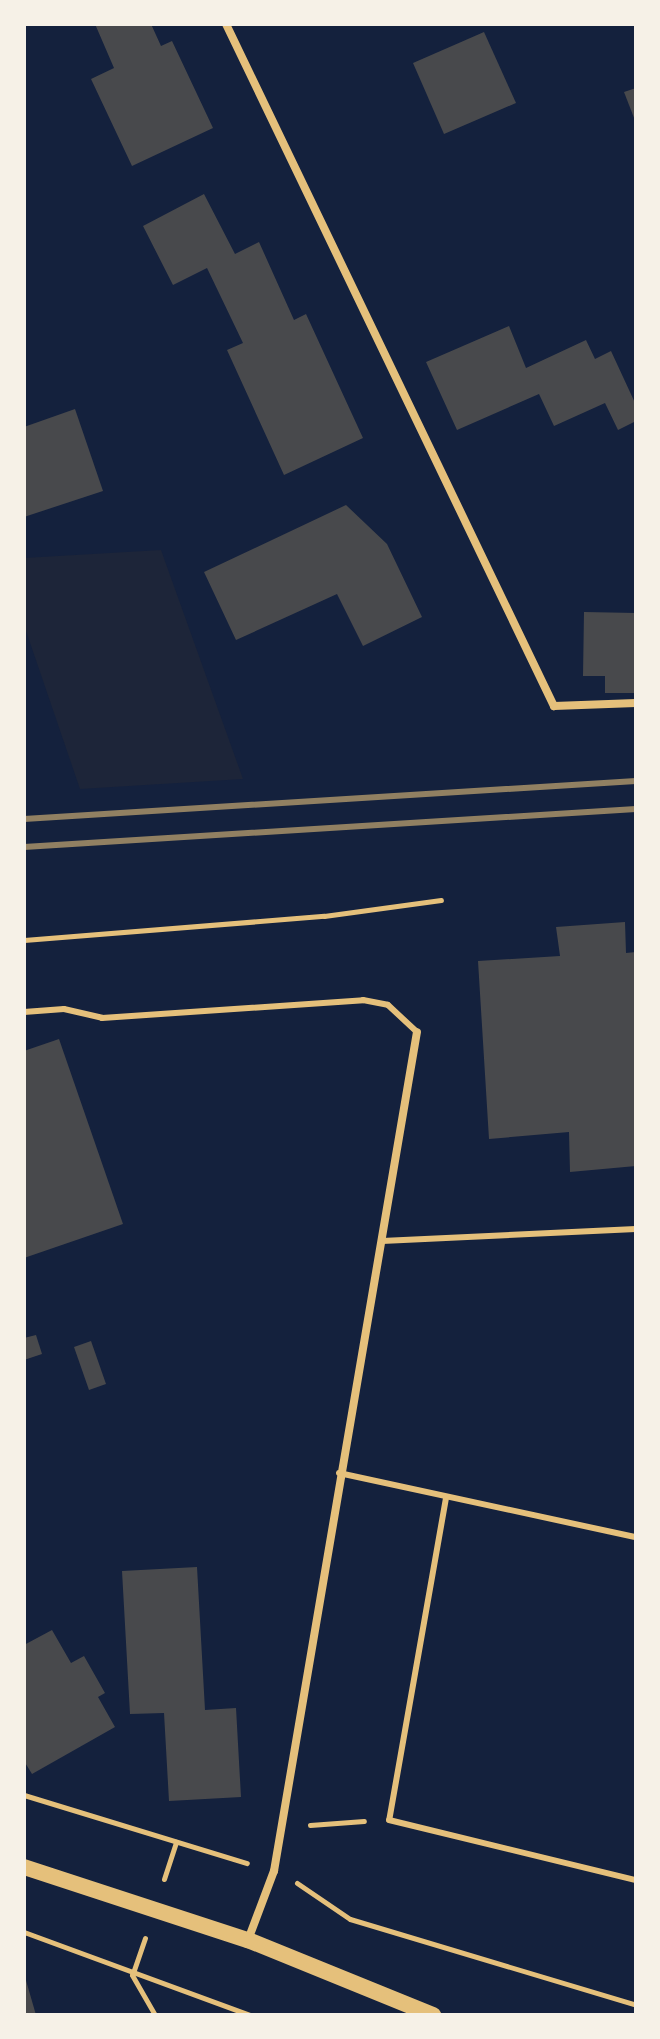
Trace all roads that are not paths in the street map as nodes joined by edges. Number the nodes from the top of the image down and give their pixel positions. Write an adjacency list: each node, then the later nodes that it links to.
1 (226, 24): 2 (street)
2 (636, 703)
3 (24, 1012): 4 (lane)
4 (417, 1032): 6 (street)
5 (636, 1229): 6 (lane)
6 (382, 1241): 7 (street)
7 (339, 1473): 8 (lane); 12 (street)
8 (446, 1498): 9 (lane); 11 (lane)
9 (636, 1537)
10 (24, 1867): 12 (main road)
11 (636, 1880)
12 (248, 1940): 13 (main road)
13 (433, 2015)

